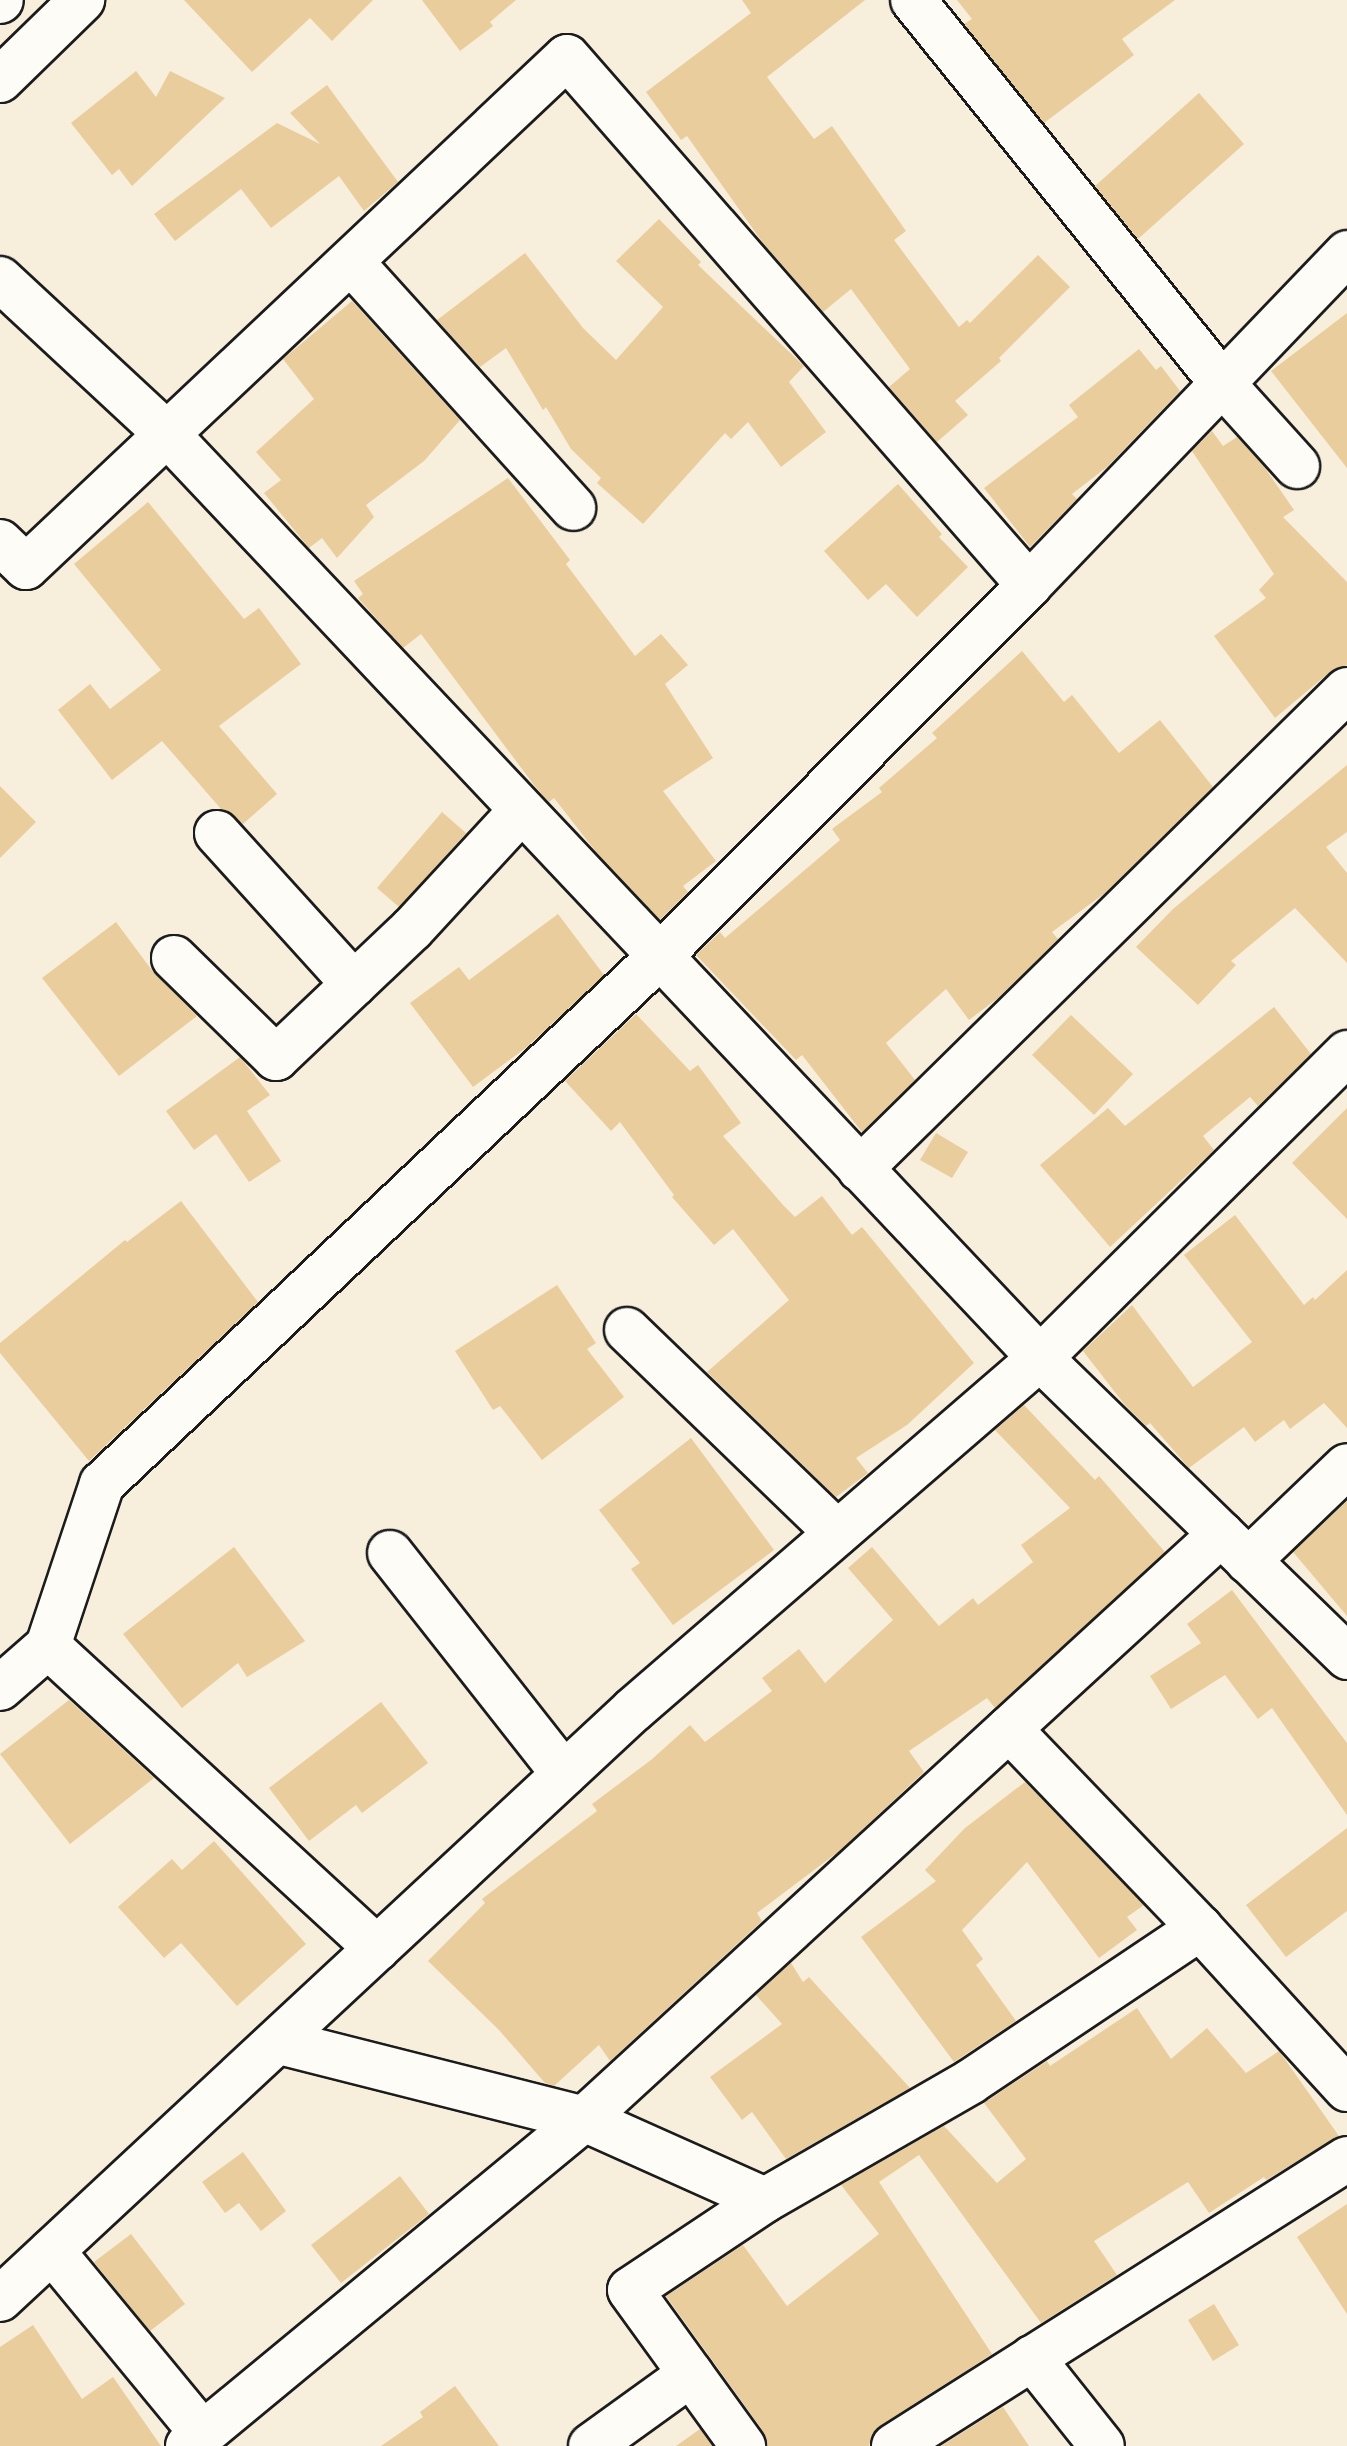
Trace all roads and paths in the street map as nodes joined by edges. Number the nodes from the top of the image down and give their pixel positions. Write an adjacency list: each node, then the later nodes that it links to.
1 (82, 0): 3 (main road)
2 (913, 0): 7 (main road)
3 (0, 80)
4 (1347, 253): 7 (main road)
5 (352, 263): 8 (main road); 10 (main road); 12 (main road)
6 (0, 279): 8 (main road)
7 (1222, 383): 9 (main road); 12 (main road)
8 (168, 435): 11 (main road); 14 (main road)
9 (1297, 466)
10 (573, 508)
11 (9, 564)
12 (1029, 585): 16 (main road)
13 (1347, 690): 20 (main road)
14 (521, 811): 16 (main road); 18 (main road)
15 (217, 833): 18 (main road)
16 (659, 957): 20 (main road); 27 (main road)
17 (174, 958): 18 (main road)
18 (354, 984)
19 (1347, 1053): 22 (main road)
20 (860, 1169): 22 (main road)
21 (627, 1330): 24 (main road)
22 (1040, 1358): 24 (main road); 25 (main road)
23 (1347, 1466): 25 (main road)
24 (837, 1533): 31 (main road)
25 (1234, 1547): 28 (main road); 30 (main road)
26 (390, 1553): 31 (main road)
27 (48, 1646): 29 (main road); 33 (main road)
28 (1347, 1657)
29 (0, 1688)
30 (1009, 1729): 32 (main road); 36 (main road)
31 (564, 1774): 33 (main road)
32 (1200, 1928): 35 (main road); 38 (main road)
33 (377, 1949): 34 (main road)
34 (280, 2042): 36 (main road); 39 (main road)
35 (1347, 2089)
36 (584, 2119): 38 (main road); 43 (main road)
37 (1347, 2159): 41 (main road)
38 (765, 2200): 42 (main road)
39 (52, 2251): 40 (main road); 43 (main road)
40 (0, 2299)
41 (1032, 2358): 46 (main road); 47 (main road)
42 (691, 2374): 44 (main road); 45 (main road)
43 (196, 2440)
44 (591, 2446)
45 (743, 2446)
46 (894, 2446)
47 (1102, 2446)

